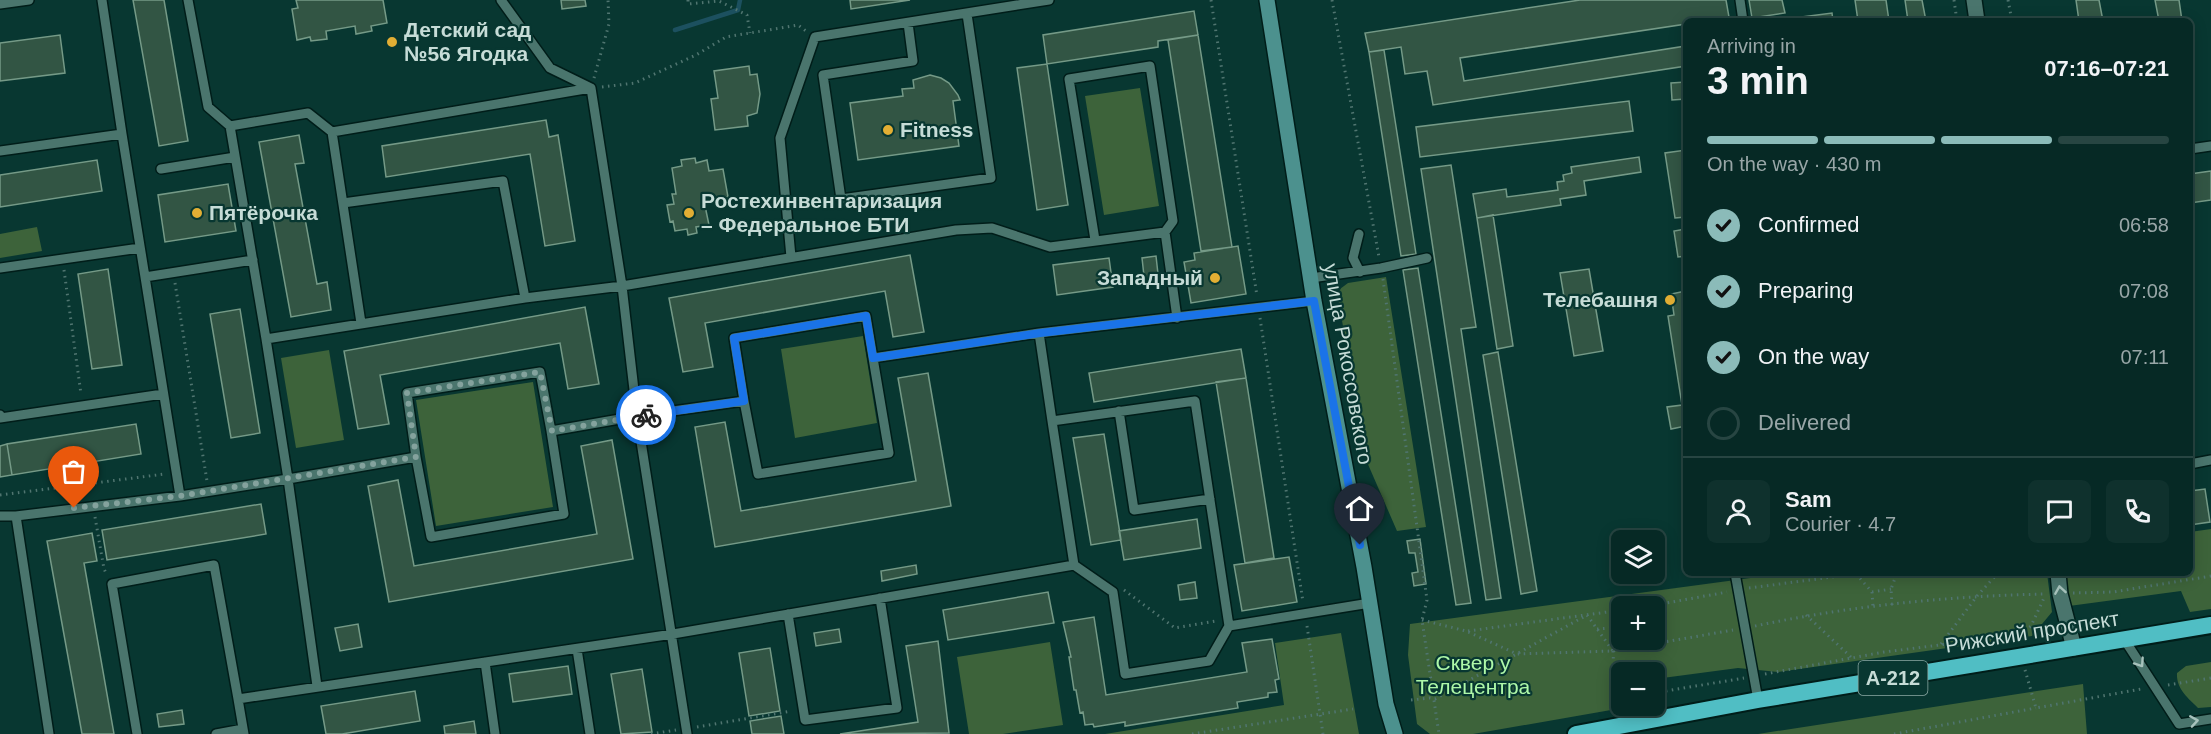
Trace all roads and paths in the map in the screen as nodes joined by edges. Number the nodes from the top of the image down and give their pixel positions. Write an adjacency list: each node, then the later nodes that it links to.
1 (30, 0): 15 (lane)
2 (102, 0): 27 (lane)
3 (188, 0): 25 (lane)
4 (501, 0): 24 (lane)
5 (608, 0): 24 (path)
6 (688, 0): 22 (path)
7 (1049, 0): 16 (lane)
8 (1211, 0): 51 (path)
9 (1267, 0): 47 (main road, улица Рокоссовского)
10 (1332, 0): 43 (path)
11 (1740, 0): 17 (lane)
12 (1954, 0): 18 (path)
13 (1974, 0): 19 (street)
14 (2008, 0): 20 (path)
15 (0, 4)
16 (967, 14): 21 (lane); 21 (lane)
17 (1743, 18)
18 (1957, 18)
19 (1977, 18)
20 (2011, 18)
21 (908, 23): 23 (lane)
22 (750, 33): 23 (path); 24 (path)
23 (815, 37): 38 (lane)
24 (591, 88): 26 (lane); 48 (lane)
25 (230, 126): 26 (lane); 31 (lane)
26 (332, 132): 33 (lane)
27 (122, 134): 30 (lane); 37 (lane)
28 (2211, 146): 29 (lane)
29 (2193, 149)
30 (0, 151)
31 (236, 157): 32 (lane); 41 (lane)
32 (161, 169)
33 (343, 203): 49 (lane); 53 (lane)
34 (1165, 232): 36 (lane); 36 (lane); 52 (lane)
35 (1359, 234): 44 (lane)
36 (1095, 240): 38 (lane)
37 (140, 248): 40 (lane); 46 (lane)
38 (791, 257): 48 (lane)
39 (1427, 258): 43 (lane)
40 (62, 259): 42 (lane); 59 (path)
41 (253, 260): 45 (lane); 55 (lane)
42 (0, 268)
43 (1381, 268): 44 (lane); 122 (path)
44 (1360, 272): 47 (lane)
45 (173, 273): 46 (lane); 70 (path)
46 (145, 277): 57 (lane)
47 (1311, 278): 50 (main road, улица Рокоссовского)
48 (622, 286): 49 (lane); 62 (lane)
49 (525, 298): 53 (lane)
50 (1314, 301): 51 (lane); 92 (main road, улица Рокоссовского)
51 (1259, 308): 52 (lane); 97 (path)
52 (1177, 318): 54 (lane)
53 (361, 324): 55 (lane)
54 (1040, 333): 56 (lane); 63 (lane)
55 (266, 339): 69 (lane)
56 (873, 358): 58 (lane); 58 (lane)
57 (163, 394): 59 (lane); 68 (lane)
58 (744, 401): 62 (lane)
59 (83, 406): 61 (lane)
60 (1119, 411): 63 (lane); 73 (lane); 73 (lane)
61 (0, 415)
62 (637, 416): 64 (lane); 106 (lane)
63 (1052, 421): 77 (lane)
64 (552, 431): 65 (lane); 65 (lane)
65 (416, 457): 69 (lane)
66 (2211, 460): 67 (lane)
67 (2193, 463)
68 (176, 472): 71 (path); 72 (lane)
69 (288, 479): 70 (lane); 118 (lane)
70 (209, 491): 72 (lane)
71 (0, 495)
72 (180, 496): 74 (lane)
73 (1210, 499): 101 (lane)
74 (93, 506): 76 (lane); 85 (path)
75 (0, 516): 76 (lane)
76 (16, 516): 132 (lane)
77 (1074, 564): 91 (lane); 101 (lane)
78 (1736, 576): 88 (lane)
79 (1841, 576): 88 (path)
80 (1858, 576): 89 (path)
81 (1896, 576): 87 (path)
82 (1995, 576): 109 (path)
83 (2057, 576): 90 (street, one-way to 83)
84 (2211, 576): 90 (path)
85 (112, 584): 121 (lane); 133 (lane)
86 (1119, 587): 101 (path)
87 (1891, 589): 89 (path); 94 (path)
88 (1738, 590): 93 (path); 117 (lane)
89 (1872, 592): 95 (path)
90 (2053, 594): 107 (path); 110 (street)
91 (880, 598): 98 (lane); 126 (lane)
92 (1370, 603): 97 (lane); 140 (main road, улица Рокоссовского)
93 (1665, 603)
94 (1892, 605)
95 (1873, 608)
96 (1611, 612): 99 (path)
97 (1305, 613): 101 (lane); 128 (path)
98 (788, 614): 106 (lane); 126 (lane)
99 (1587, 615): 104 (path); 105 (path); 122 (path)
100 (1806, 615): 114 (path)
101 (1228, 622)
102 (2211, 625): 108 (highway, Рижский проспект / А-212)
103 (1611, 628): 104 (path)
104 (1597, 629): 112 (path)
105 (1466, 631)
106 (673, 634): 111 (lane); 130 (lane)
107 (2019, 634): 109 (path); 113 (path)
108 (2124, 639): 110 (highway, Рижский проспект / А-212); 129 (lane, one-way to 129)
109 (1941, 644): 114 (path)
110 (2074, 648): 113 (highway, Рижский проспект / А-212)
111 (577, 649): 115 (lane); 136 (lane)
112 (1613, 651): 116 (path)
113 (2022, 656): 124 (highway, Рижский проспект / А-212); 125 (path)
114 (1852, 658): 117 (path)
115 (485, 662): 118 (lane); 135 (lane)
116 (1613, 662)
117 (1754, 676): 119 (path); 124 (lane)
118 (317, 686): 121 (lane)
119 (1665, 691)
120 (2104, 695): 125 (path)
121 (237, 699): 131 (lane)
122 (1435, 699): 123 (path); 141 (path)
123 (1411, 700)
124 (1758, 700): 142 (highway, Рижский проспект / А-212)
125 (2036, 708): 143 (path)
126 (803, 709): 130 (path)
127 (1353, 709): 128 (path)
128 (1321, 714): 138 (path); 139 (path)
129 (2211, 719)
130 (687, 731): 137 (path)
131 (243, 732): 134 (lane)
132 (49, 734)
133 (137, 734)
134 (216, 734)
135 (495, 734)
136 (590, 734)
137 (651, 734)
138 (1192, 734)
139 (1323, 734)
140 (1395, 734)
141 (1439, 734)
142 (1576, 734)
143 (1894, 734)

